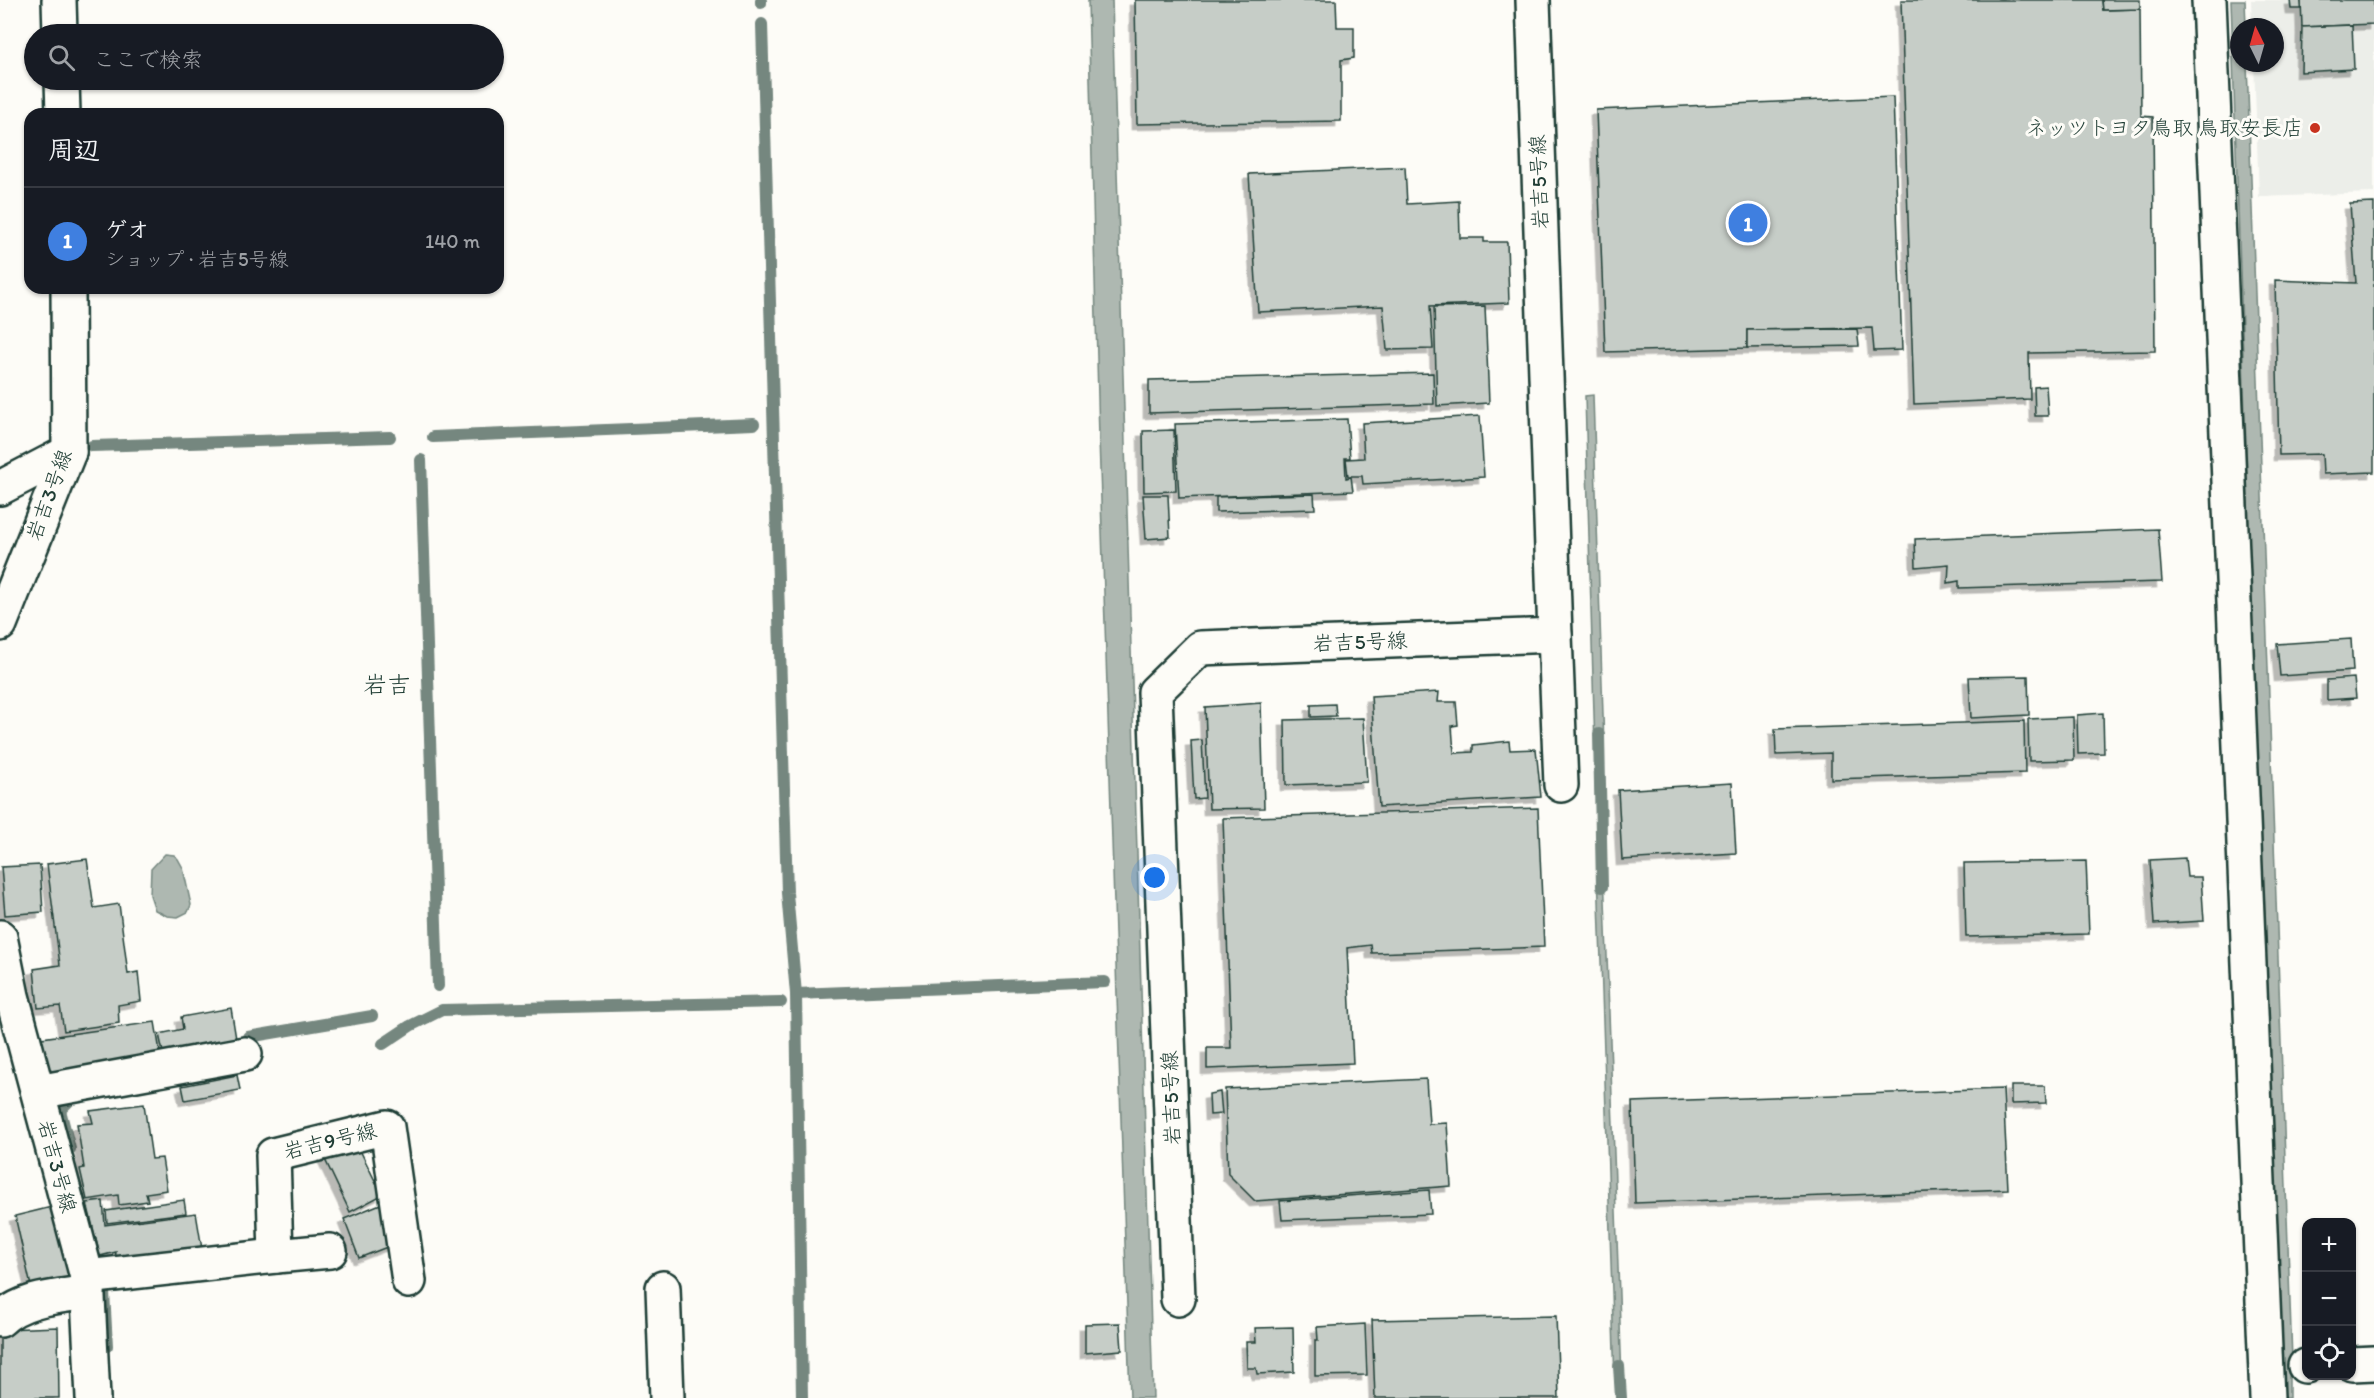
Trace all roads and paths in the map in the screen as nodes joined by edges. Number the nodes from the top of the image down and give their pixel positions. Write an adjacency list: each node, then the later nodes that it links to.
1 (59, 0): 4 (street)
2 (1533, 0): 11 (street, 岩吉5号線)
3 (2209, 0): 28 (street)
4 (60, 24)
5 (62, 90): 6 (street)
6 (63, 108)
7 (68, 294): 8 (street, 岩吉3号線)
8 (69, 452): 9 (street); 10 (street, 岩吉3号線)
9 (0, 488)
10 (0, 624)
11 (1556, 634): 12 (street); 22 (street, 岩吉5号線)
12 (1561, 785)
13 (0, 937): 14 (street, 岩吉3号線)
14 (6, 995): 16 (street, 岩吉3号線)
15 (245, 1054): 16 (street)
16 (38, 1092): 20 (street, 岩吉3号線)
17 (330, 1251): 18 (street)
18 (276, 1256): 19 (street, 岩吉9号線); 20 (street)
19 (409, 1281)
20 (88, 1285): 23 (street); 26 (street, 岩吉3号線)
21 (663, 1287): 27 (street)
22 (1178, 1299)
23 (0, 1320)
24 (2374, 1363): 25 (street)
25 (2356, 1364)
26 (93, 1398)
27 (667, 1398)
28 (2267, 1398)

